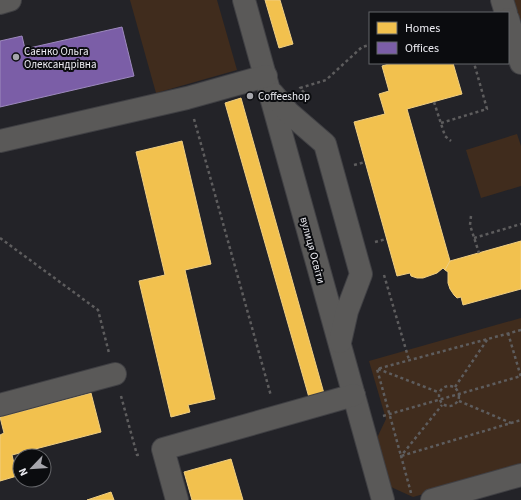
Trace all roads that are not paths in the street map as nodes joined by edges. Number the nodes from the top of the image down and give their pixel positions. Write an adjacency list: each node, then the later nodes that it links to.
1 (10, 0): 4 (street)
2 (244, 0): 8 (street, вулиця Освіти)
3 (502, 0): 5 (street)
4 (0, 3)
5 (506, 12)
6 (509, 22): 7 (street)
7 (521, 63)
8 (267, 82): 9 (street); 10 (street, вулиця Освіти); 10 (street)
9 (0, 141)
10 (340, 345): 12 (street, вулиця Освіти)
11 (115, 374): 13 (street)
12 (354, 395): 15 (street); 16 (street, вулиця Освіти)
13 (0, 406)
14 (521, 475): 17 (street)
15 (177, 500)
16 (383, 500)
17 (432, 500)

